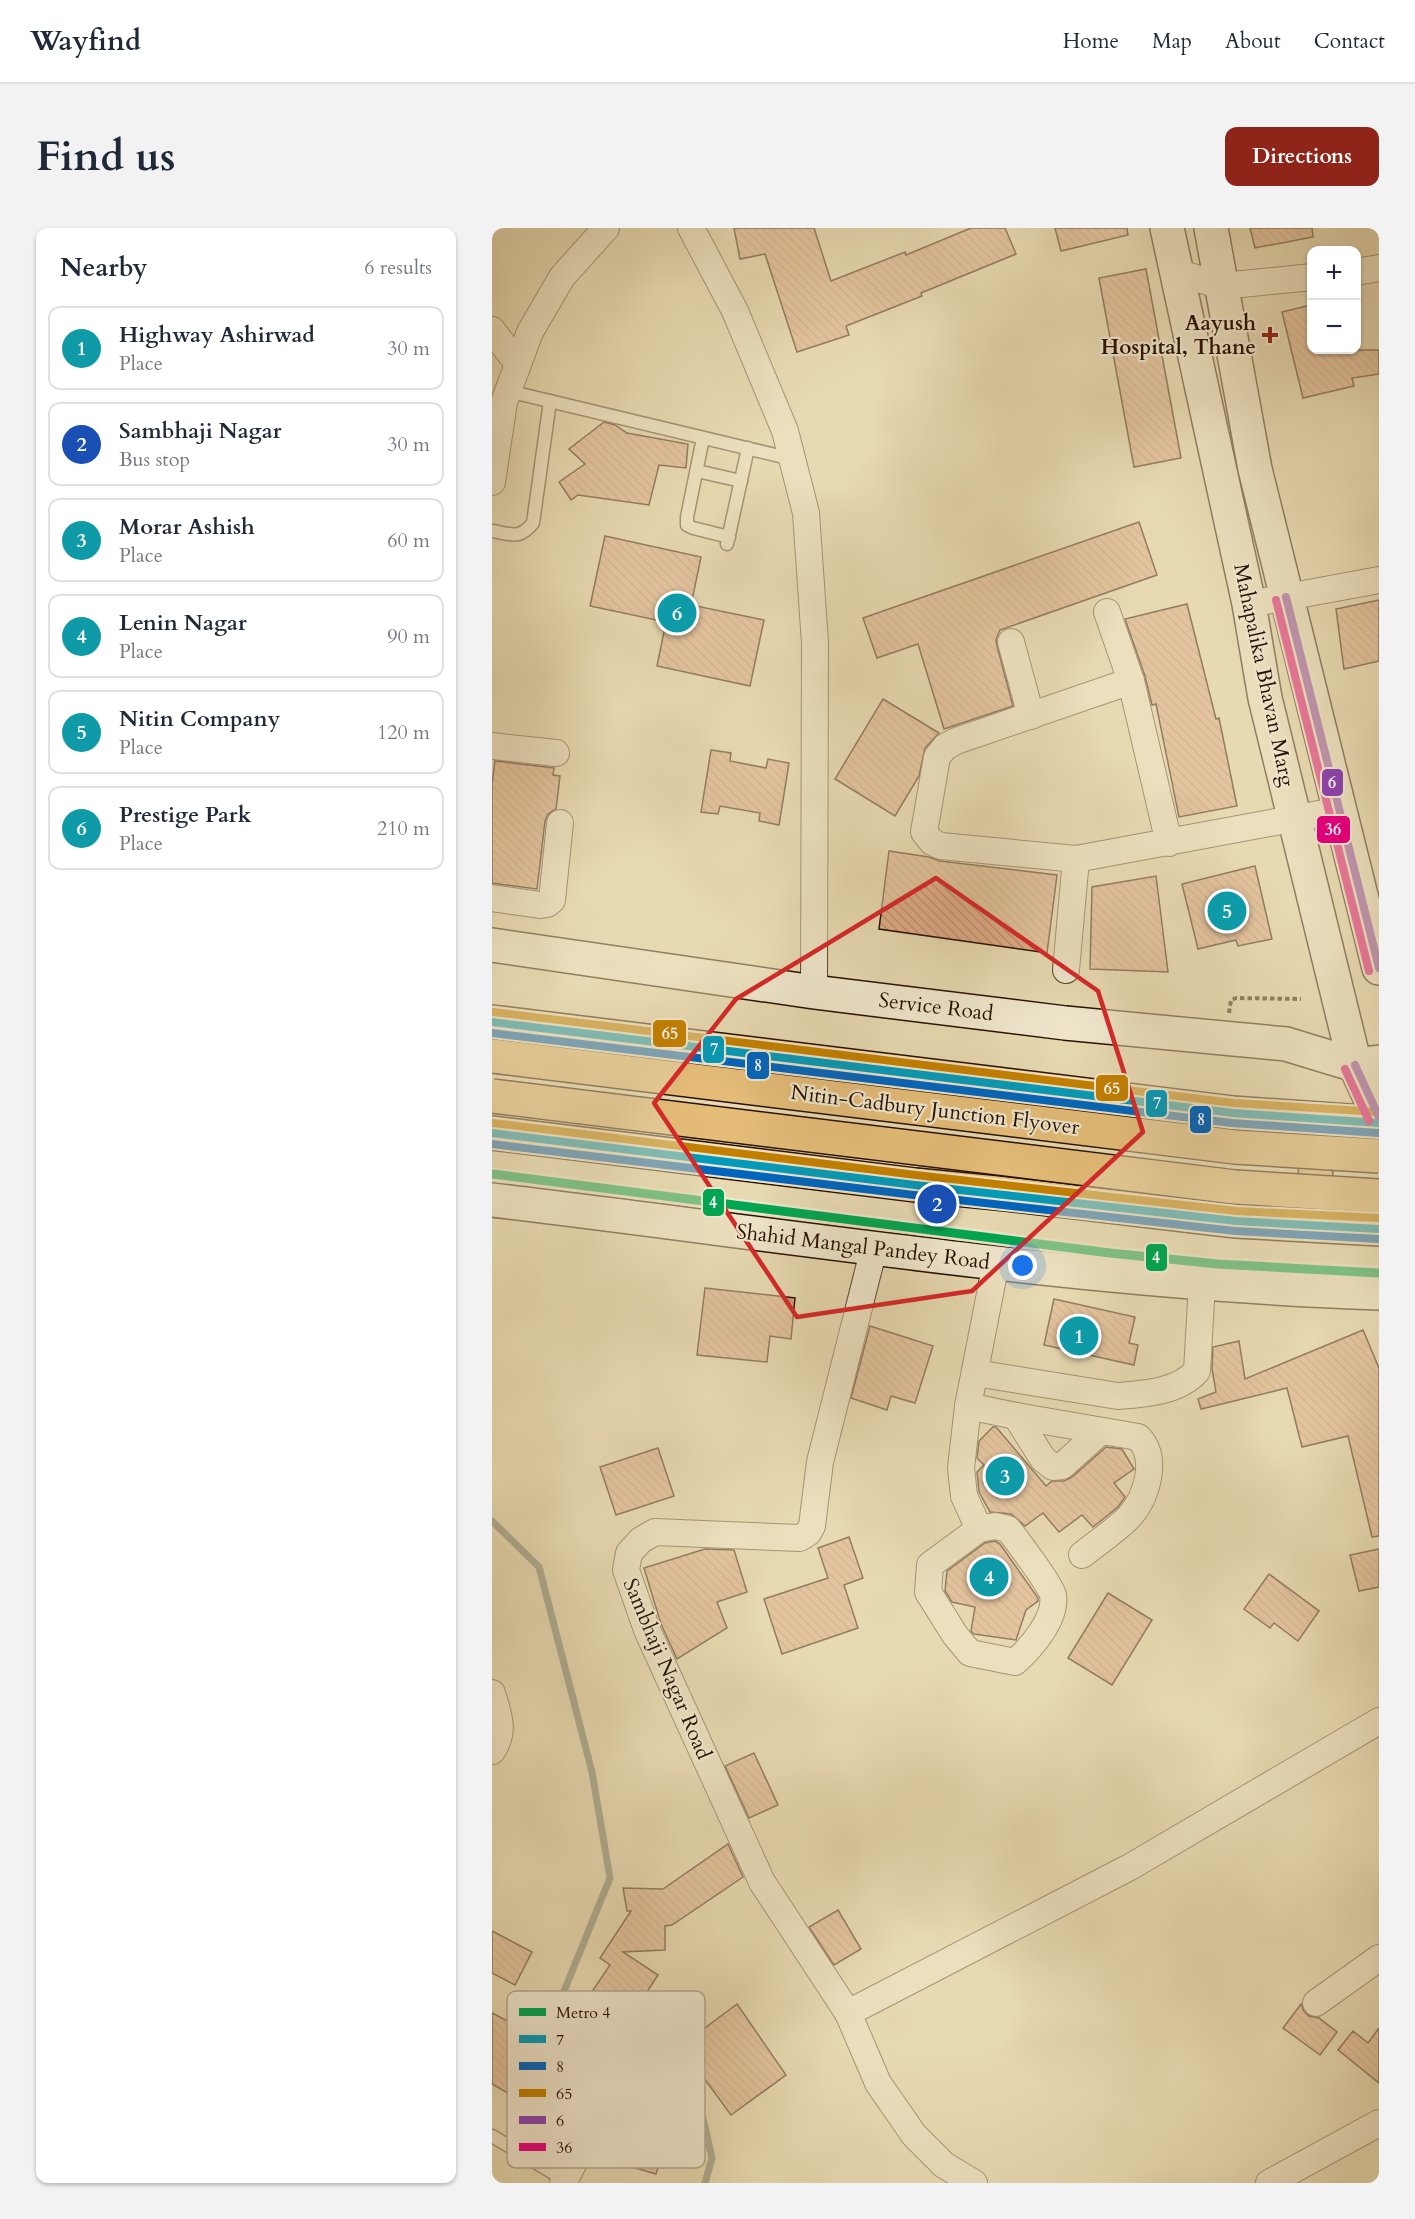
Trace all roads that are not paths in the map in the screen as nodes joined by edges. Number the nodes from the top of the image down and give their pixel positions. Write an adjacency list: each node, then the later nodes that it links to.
1 (606, 228): 11 (street)
2 (691, 228): 16 (street)
3 (1167, 228): 7 (street, Mahapalika Bhavan Marg)
4 (1210, 228): 9 (street, Mahapalika Bhavan Marg)
5 (1379, 268): 6 (street)
6 (1361, 271)
7 (1176, 272): 9 (street); 21 (street, Mahapalika Bhavan Marg)
8 (1307, 277): 9 (street)
9 (1222, 286): 20 (street, Mahapalika Bhavan Marg)
10 (492, 330): 11 (street)
11 (518, 364): 12 (street)
12 (508, 391): 13 (lane); 19 (street)
13 (550, 401): 14 (lane); 22 (lane)
14 (704, 438): 15 (lane); 17 (lane)
15 (748, 448): 16 (lane); 18 (lane)
16 (792, 459): 41 (street)
17 (697, 471): 18 (lane); 18 (lane)
18 (741, 481)
19 (492, 482)
20 (1264, 508): 21 (street); 24 (street, Mahapalika Bhavan Marg)
21 (1231, 519): 25 (street, Mahapalika Bhavan Marg)
22 (492, 531)
23 (1379, 580): 24 (street)
24 (1286, 597): 25 (street); 32 (street, Mahapalika Bhavan Marg)
25 (1249, 604): 33 (street, Mahapalika Bhavan Marg)
26 (1107, 612): 28 (street)
27 (1011, 642): 29 (street)
28 (1131, 681): 29 (street); 35 (street)
29 (1031, 716): 36 (street)
30 (492, 746): 31 (street)
31 (556, 753)
32 (1340, 810): 33 (street); 39 (street, Mahapalika Bhavan Marg)
33 (1295, 819): 35 (street); 44 (street, Mahapalika Bhavan Marg)
34 (560, 823): 37 (street)
35 (1169, 843): 36 (street)
36 (1076, 859): 40 (street)
37 (492, 898)
38 (492, 945): 41 (street, Service Road)
39 (1379, 968)
40 (1066, 970)
41 (814, 992): 44 (street, Service Road)
42 (492, 1022): 46 (highway)
43 (492, 1056): 50 (highway, Nitin-Cadbury Junction Flyover, bridge)
44 (1367, 1064): 47 (street, Mahapalika Bhavan Marg)
45 (492, 1096): 51 (highway, Nitin-Cadbury Junction Flyover, bridge)
46 (1294, 1117): 48 (highway); 53 (highway)
47 (1379, 1117)
48 (1379, 1123)
49 (492, 1133): 53 (highway)
50 (1379, 1156)
51 (1379, 1196)
52 (492, 1200): 55 (street, Shahid Mangal Pandey Road)
53 (1281, 1223): 54 (highway)
54 (1379, 1229)
55 (874, 1248): 56 (street, Shahid Mangal Pandey Road); 70 (street, Sambhaji Nagar Road)
56 (996, 1263): 57 (street, Shahid Mangal Pandey Road); 59 (street)
57 (1202, 1283): 58 (street, Shahid Mangal Pandey Road); 59 (street)
58 (1379, 1293)
59 (975, 1372): 60 (street)
60 (968, 1406): 61 (street); 63 (street)
61 (1016, 1416): 62 (street); 62 (street)
62 (1101, 1431): 64 (street)
63 (979, 1529): 63 (street)
64 (1082, 1555)
65 (492, 1693): 67 (street)
66 (1379, 1721): 70 (street)
67 (492, 1750)
68 (1379, 1958): 69 (street)
69 (1316, 2003)
70 (848, 2013): 75 (street, Sambhaji Nagar Road)
71 (1379, 2123): 78 (street)
72 (492, 2136): 73 (lane)
73 (507, 2145)
74 (543, 2168): 76 (lane)
75 (942, 2174): 77 (street, Sambhaji Nagar Road)
76 (564, 2181)
77 (974, 2183)
78 (1269, 2183)

